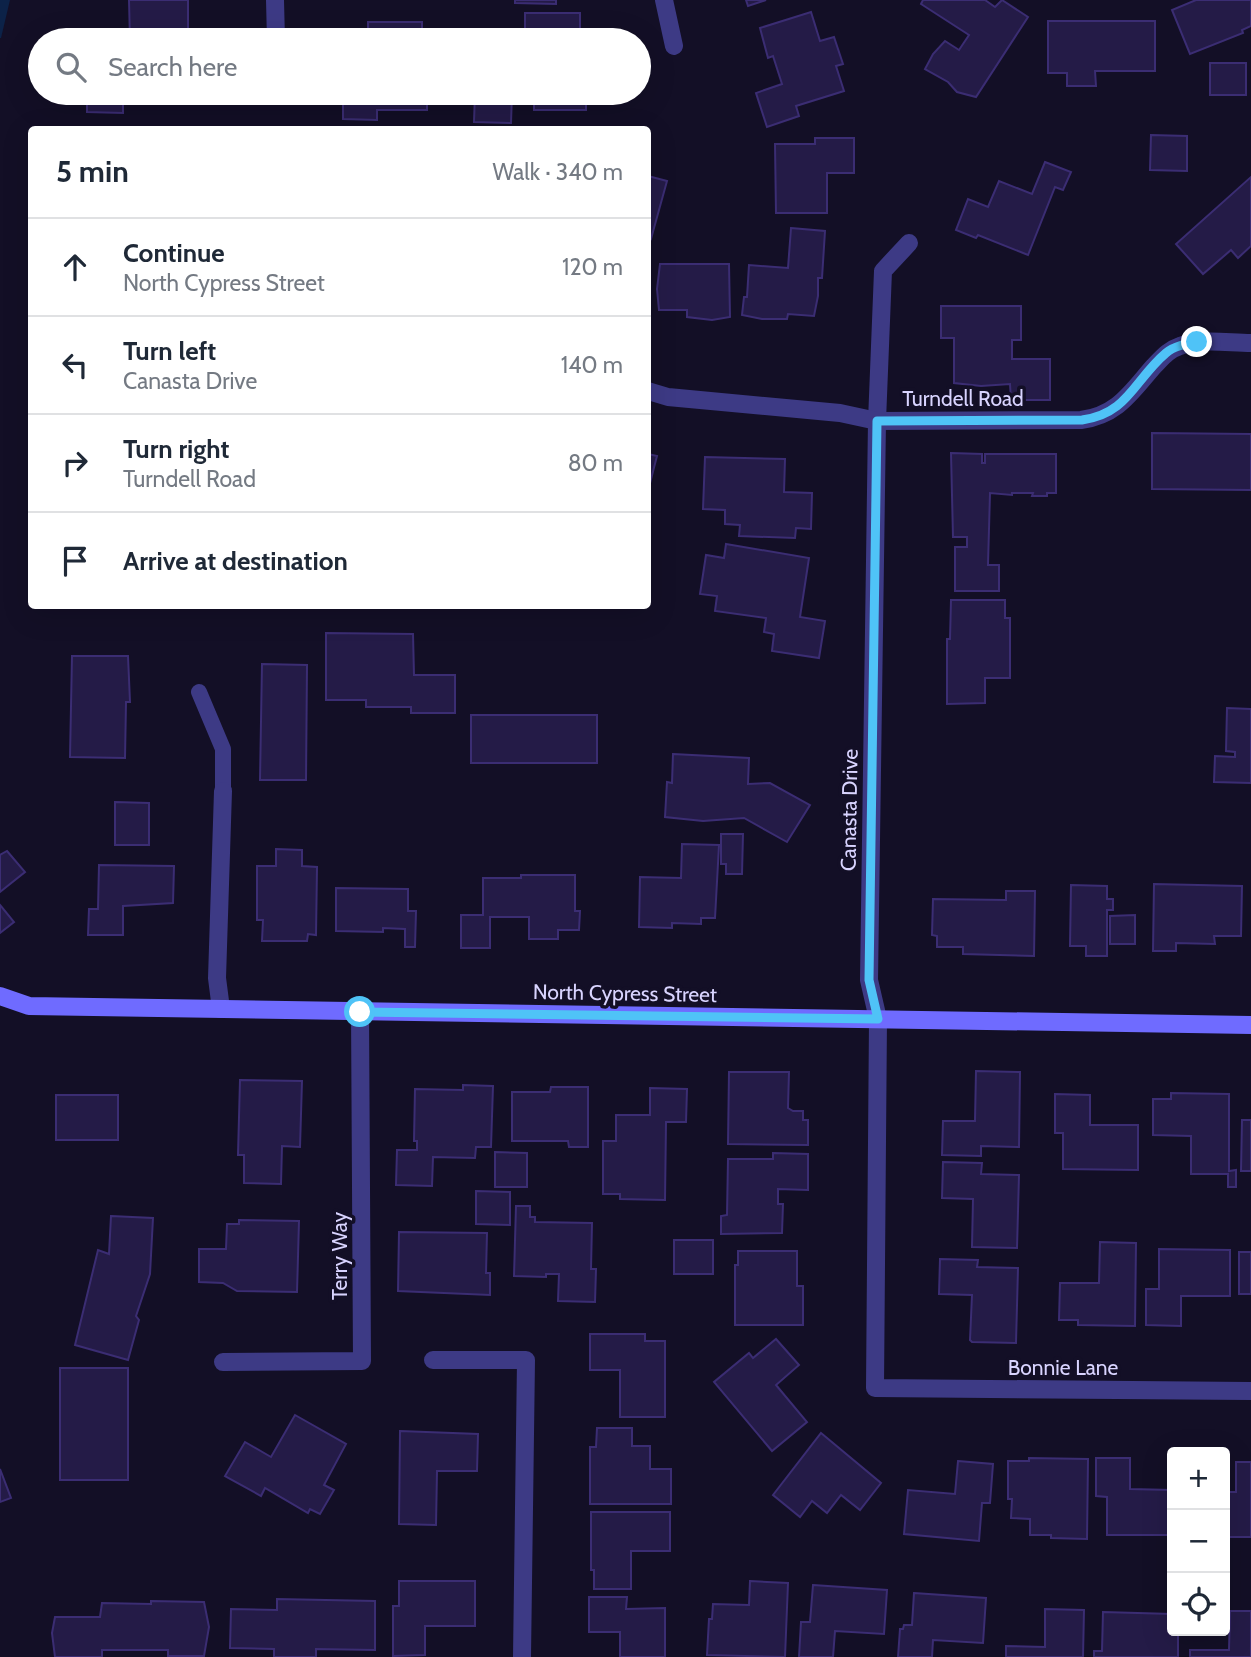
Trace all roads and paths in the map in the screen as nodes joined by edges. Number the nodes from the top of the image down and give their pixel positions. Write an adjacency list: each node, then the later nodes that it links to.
1 (275, 0): 3 (street)
2 (664, 0): 4 (street)
3 (276, 28)
4 (674, 47)
5 (909, 243): 8 (street, Canasta Drive)
6 (1251, 343): 8 (street, Turndell Road)
7 (651, 392): 8 (street, Turndell Road)
8 (877, 421): 14 (street, Canasta Drive)
9 (199, 692): 10 (lane)
10 (223, 791): 12 (street)
11 (0, 996): 12 (street, North Cypress Street)
12 (221, 1009): 13 (street, North Cypress Street)
13 (360, 1012): 14 (street, North Cypress Street); 17 (street, Terry Way)
14 (878, 1019): 15 (street, North Cypress Street); 18 (street, Canasta Drive)
15 (1251, 1025)
16 (433, 1360): 20 (street)
17 (223, 1362)
18 (875, 1388): 19 (street, Bonnie Lane)
19 (1251, 1391)
20 (522, 1657)

